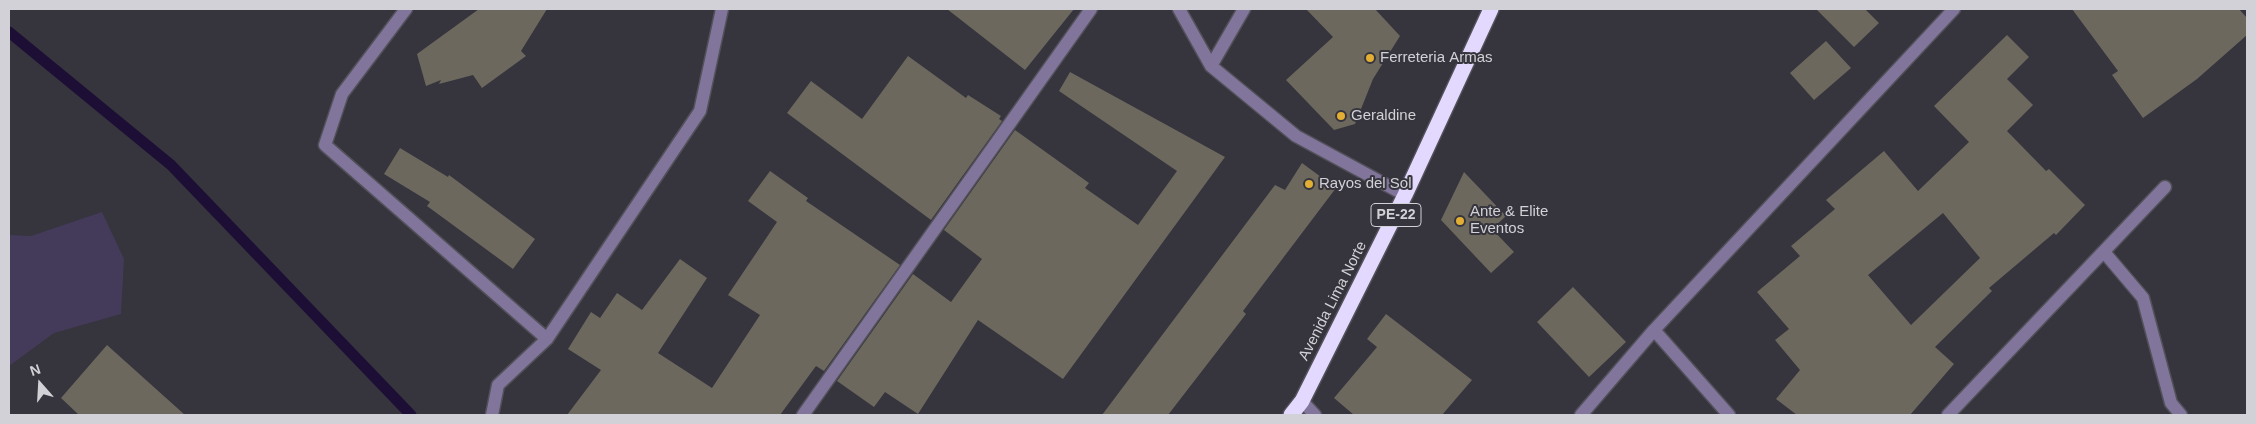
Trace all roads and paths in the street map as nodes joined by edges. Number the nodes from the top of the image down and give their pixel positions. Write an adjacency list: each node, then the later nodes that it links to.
1 (406, 9): 13 (street)
2 (722, 9): 13 (street)
3 (1091, 9): 16 (street)
4 (1179, 9): 8 (street)
5 (1244, 9): 8 (street)
6 (1490, 9): 10 (highway, Avenida Lima Norte / PE-22)
7 (1954, 9): 12 (street)
8 (1211, 66): 10 (street)
9 (2165, 187): 11 (street)
10 (1405, 196): 14 (highway, Avenida Lima Norte / PE-22)
11 (2104, 252): 21 (street); 22 (street)
12 (1654, 330): 19 (street); 20 (street)
13 (548, 338): 15 (street)
14 (1302, 401): 17 (highway, Avenida Lima Norte / PE-22); 18 (street)
15 (492, 415)
16 (803, 415)
17 (1291, 415)
18 (1314, 415)
19 (1581, 415)
20 (1729, 415)
21 (1948, 415)
22 (2181, 415)

